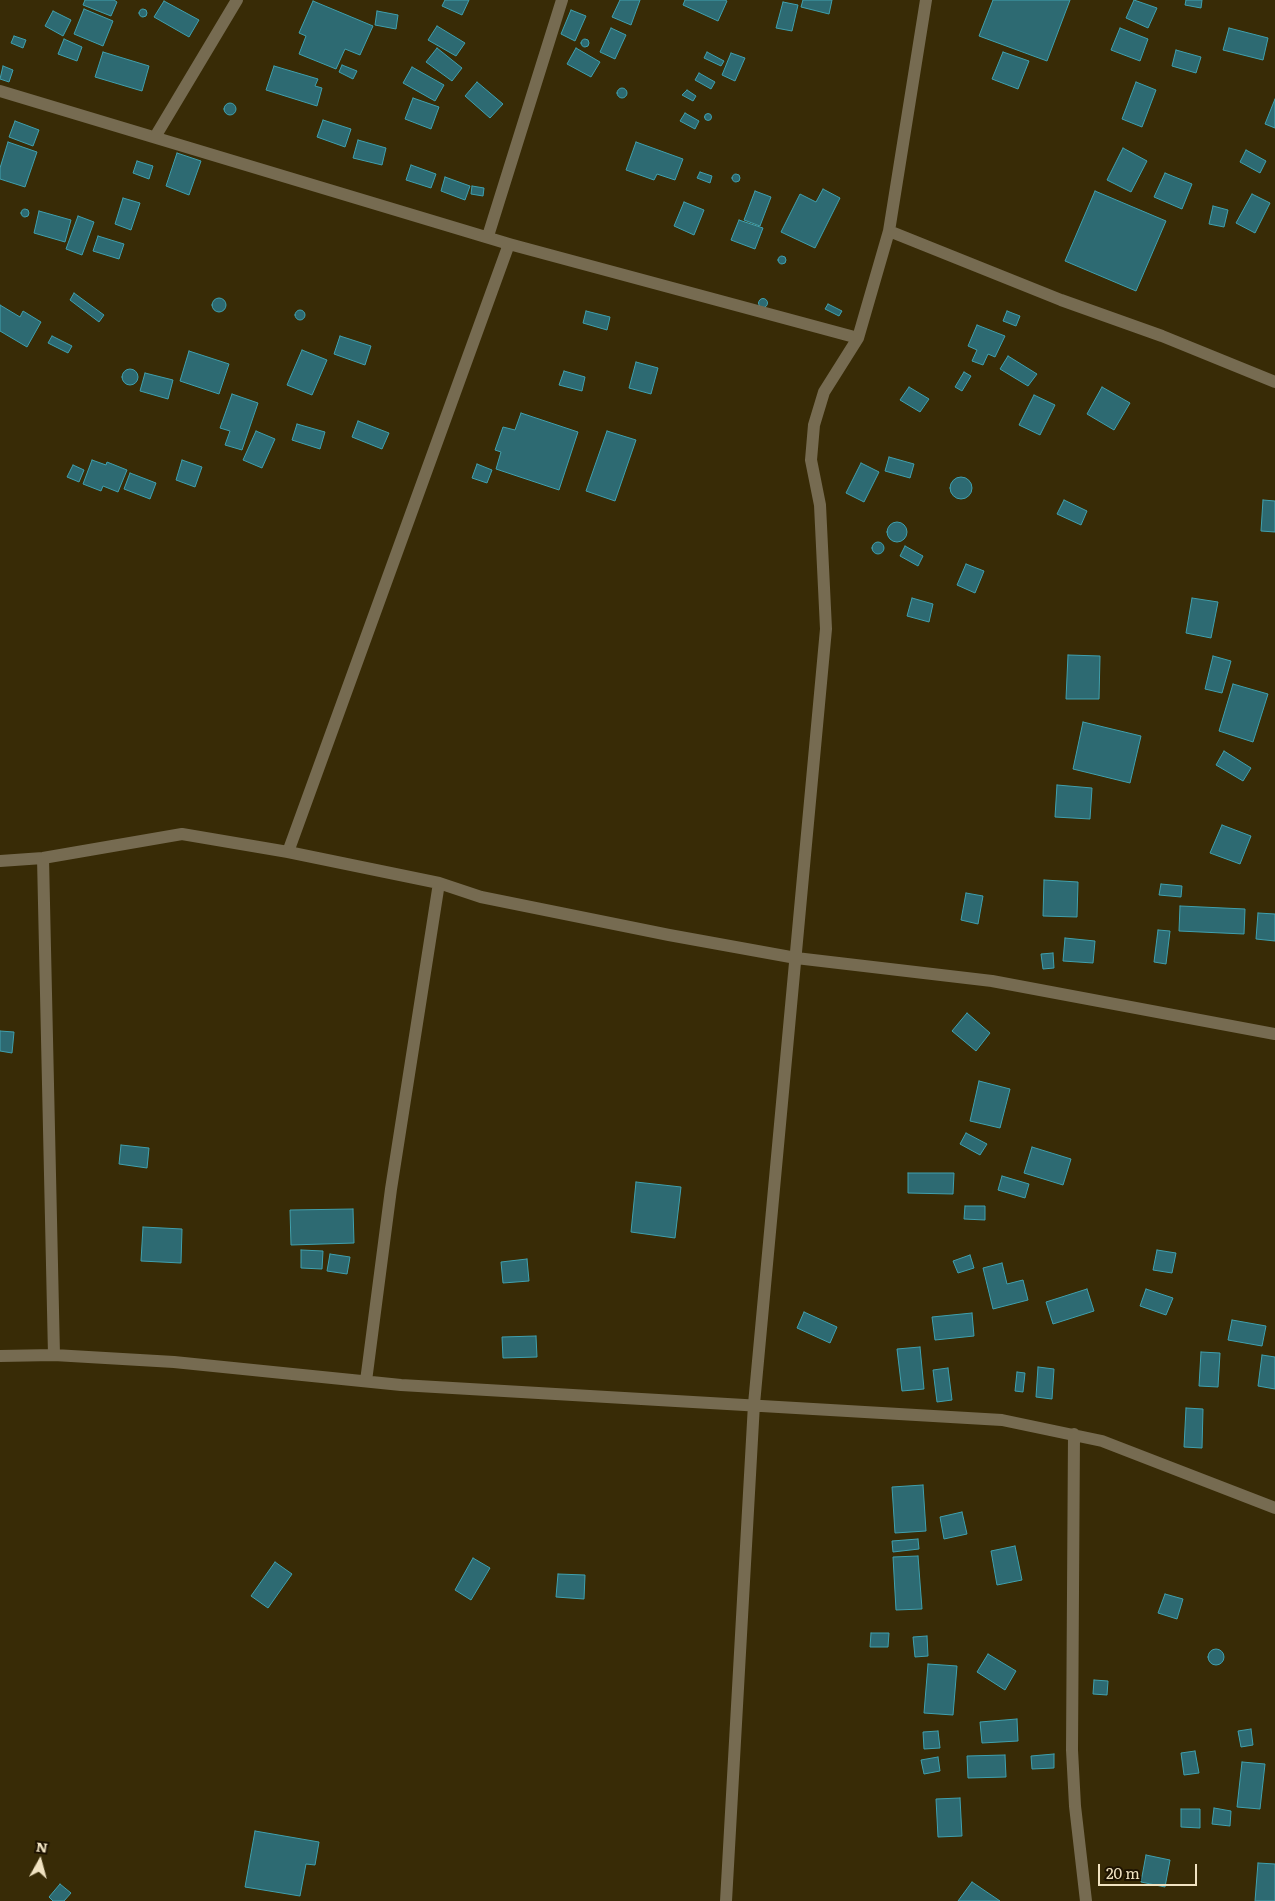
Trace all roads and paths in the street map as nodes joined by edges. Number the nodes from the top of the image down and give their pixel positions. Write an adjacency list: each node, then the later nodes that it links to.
1 (237, 0): 5 (street)
2 (562, 0): 7 (street)
3 (926, 0): 6 (street)
4 (0, 91): 5 (street)
5 (155, 137): 7 (street)
6 (890, 232): 9 (street); 10 (street)
7 (488, 236): 8 (street)
8 (509, 244): 9 (street); 11 (street)
9 (858, 338): 15 (street)
10 (1275, 382)
11 (288, 852): 12 (street); 14 (street)
12 (43, 858): 13 (street); 17 (street)
13 (0, 861)
14 (439, 883): 15 (street); 19 (street)
15 (796, 958): 16 (street); 20 (street)
16 (1275, 1034)
17 (54, 1355): 18 (street); 19 (street)
18 (0, 1356)
19 (366, 1381): 20 (street)
20 (754, 1404): 21 (street); 23 (street)
21 (1074, 1434): 22 (street); 24 (street)
22 (1275, 1508)
23 (726, 1901)
24 (1086, 1901)

